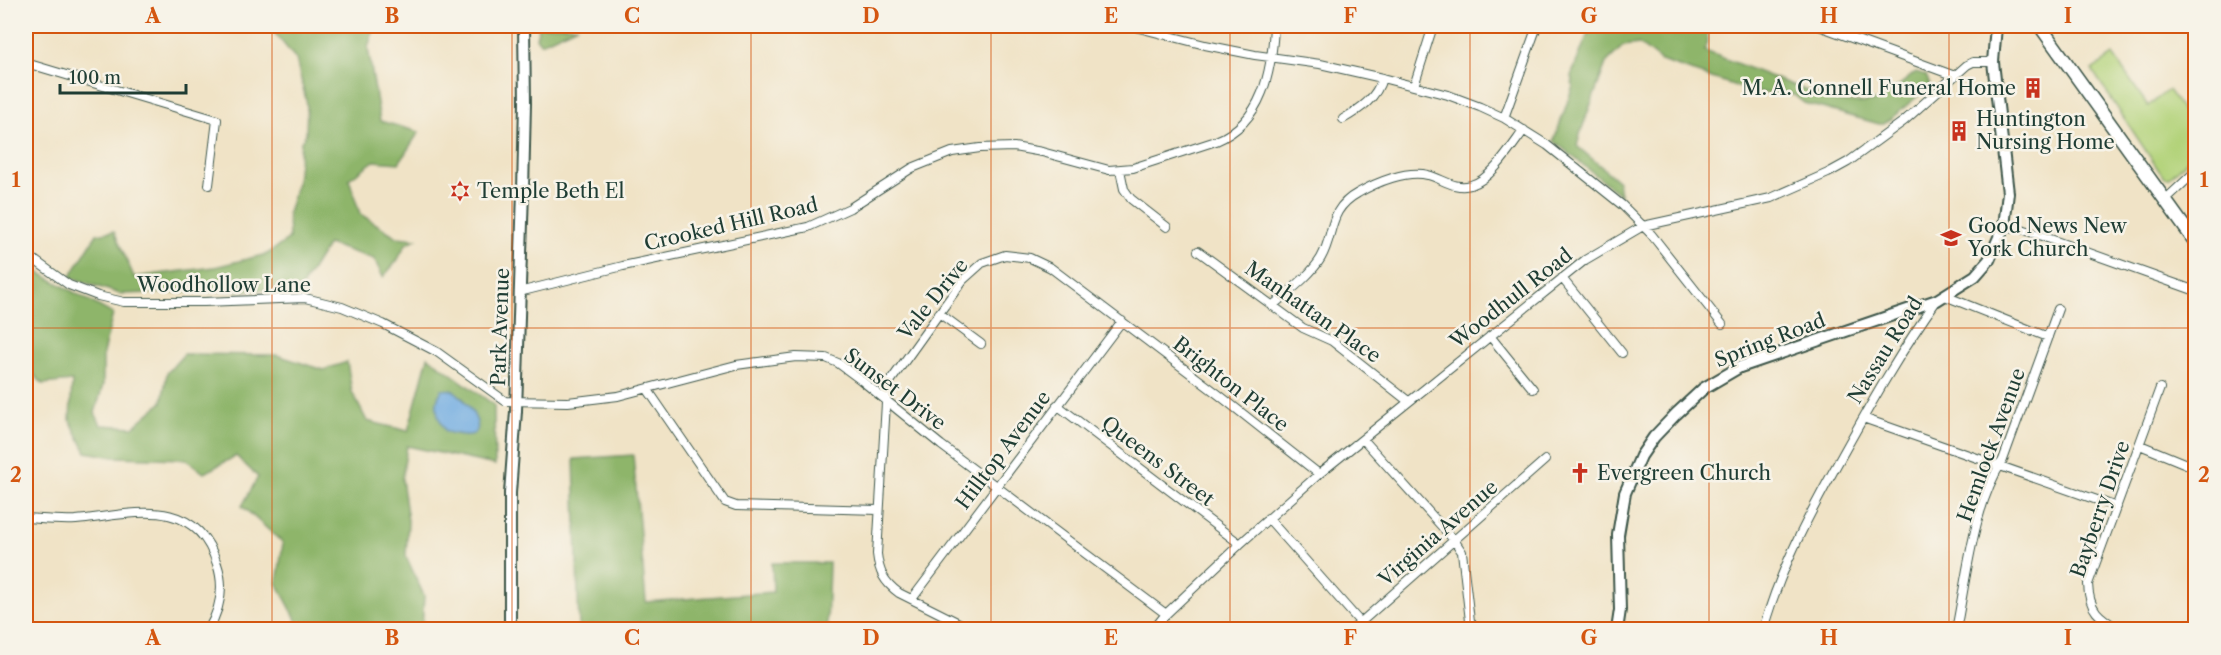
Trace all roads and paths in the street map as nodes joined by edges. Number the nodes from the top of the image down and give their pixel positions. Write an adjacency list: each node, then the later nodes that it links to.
1 (524, 26): 30 (main road, Park Avenue)
2 (1131, 26): 9 (street)
3 (1274, 26): 9 (street, Crooked Hill Road)
4 (1433, 26): 14 (street)
5 (1537, 26): 15 (street)
6 (1819, 26): 12 (street)
7 (1996, 26): 10 (main road, Nassau Road)
8 (2040, 26): 21 (main road)
9 (1273, 57): 13 (street); 18 (street, Crooked Hill Road)
10 (1993, 62): 12 (street, Woodhull Road); 23 (main road, Nassau Road)
11 (26, 63): 20 (street)
12 (1955, 76): 22 (street, Woodhull Road)
13 (1382, 78): 14 (street); 16 (street)
14 (1414, 86): 15 (street)
15 (1504, 118): 17 (street)
16 (1343, 119)
17 (1524, 130): 22 (street); 32 (street)
18 (1120, 170): 24 (street); 30 (street, Crooked Hill Road)
19 (2196, 171): 21 (street)
20 (209, 185)
21 (2165, 200): 25 (main road)
22 (1643, 226): 28 (street, Woodhull Road); 36 (street)
23 (2004, 226): 29 (street); 31 (main road, Nassau Road)
24 (1167, 227)
25 (2196, 243)
26 (1198, 251): 32 (street, Manhattan Place)
27 (26, 254): 46 (street, Woodhollow Lane)
28 (1562, 278): 37 (street, Woodhull Road); 40 (street)
29 (2196, 291)
30 (519, 292): 46 (main road, Park Avenue)
31 (1941, 298): 38 (street); 48 (street, Nassau Road); 72 (main road, Spring Road)
32 (1272, 306): 45 (street, Manhattan Place)
33 (2058, 309): 38 (street, Hemlock Avenue)
34 (939, 313): 35 (street, Vale Drive); 39 (street); 44 (street, Vale Drive)
35 (1122, 321): 47 (street, Hilltop Avenue); 54 (street, Brighton Place)
36 (1722, 324)
37 (1490, 336): 42 (street); 45 (street, Woodhull Road)
38 (2048, 337): 52 (street, Hemlock Avenue)
39 (981, 344)
40 (1622, 353)
41 (2160, 388): 50 (street, Bayberry Drive)
42 (1533, 389)
43 (648, 390): 44 (street, Sunset Drive); 46 (street, Sunset Drive); 57 (street)
44 (886, 401): 55 (street, Sunset Drive); 57 (street, Vale Drive)
45 (1408, 401): 49 (street, Woodhull Road)
46 (516, 402): 66 (main road, Park Avenue)
47 (1057, 405): 55 (street, Hilltop Avenue); 61 (street, Queens Street)
48 (1863, 418): 52 (street); 73 (street, Nassau Road)
49 (1363, 438): 54 (street, Woodhull Road); 60 (street)
50 (2140, 445): 53 (street); 56 (street, Bayberry Drive)
51 (1545, 460): 60 (street, Virginia Avenue)
52 (1999, 466): 56 (street); 74 (street, Hemlock Avenue)
53 (2196, 468)
54 (1319, 474): 59 (street, Woodhull Road)
55 (997, 487): 62 (street, Hilltop Avenue); 63 (street, Sunset Drive)
56 (2117, 507): 75 (street, Bayberry Drive)
57 (878, 510): 62 (street, Vale Drive)
58 (26, 518): 65 (street)
59 (1268, 518): 61 (street, Woodhull Road); 64 (street)
60 (1454, 540): 64 (street, Virginia Avenue); 71 (street)
61 (1240, 544): 63 (street, Woodhull Road)
62 (912, 599): 67 (street, Vale Drive)
63 (1166, 614): 68 (street, Woodhull Road)
64 (1360, 622): 69 (street, Virginia Avenue); 70 (street)
65 (208, 630)
66 (510, 630)
67 (973, 630)
68 (1153, 630)
69 (1352, 630)
70 (1367, 630)
71 (1477, 630)
72 (1617, 630)
73 (1763, 630)
74 (1956, 630)
75 (2121, 630)

